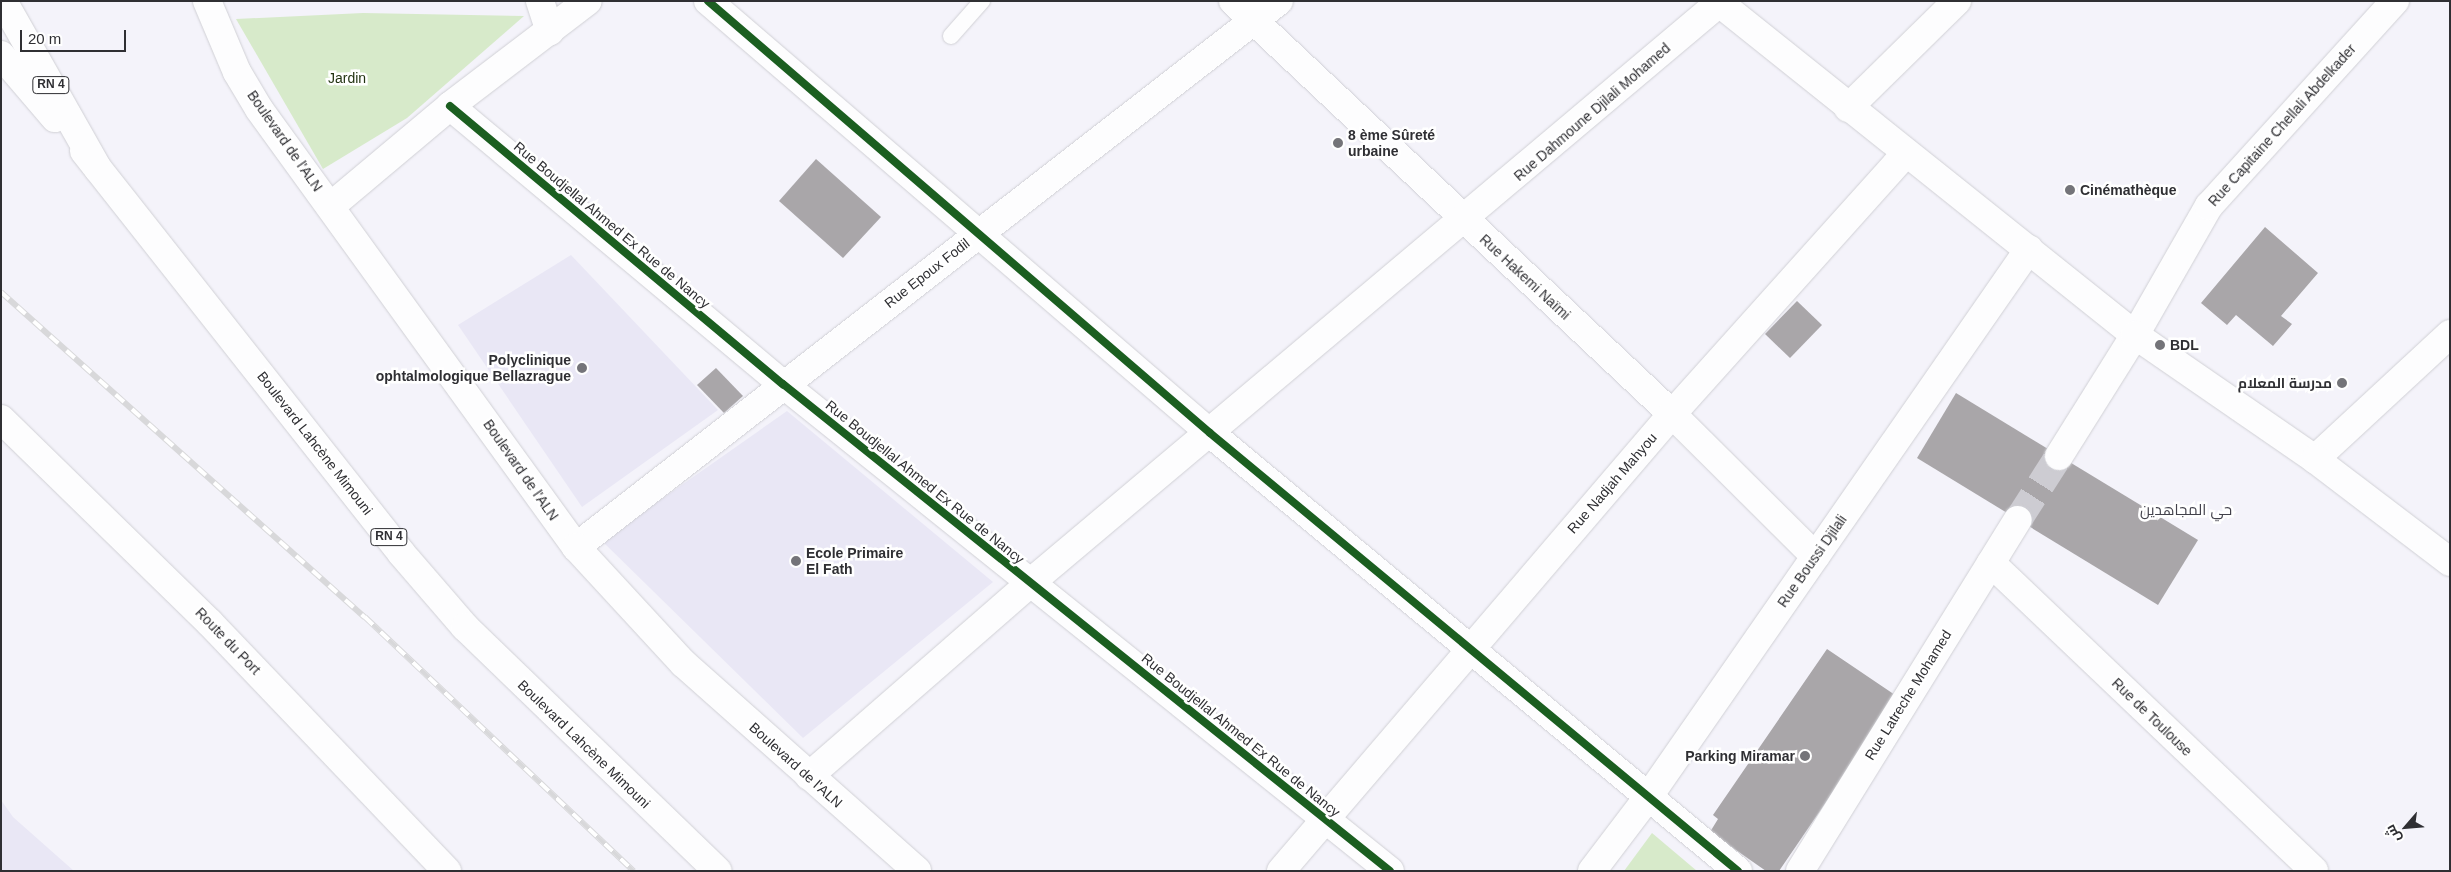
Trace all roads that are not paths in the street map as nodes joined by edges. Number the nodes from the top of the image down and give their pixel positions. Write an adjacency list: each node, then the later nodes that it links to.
1 (3, 1): 20 (main road, RN 4)
2 (207, 1): 21 (main road, Boulevard de l'ALN)
3 (540, 1): 13 (main road)
4 (588, 1): 13 (main road)
5 (708, 1): 23 (main road)
6 (982, 1): 14 (lane)
7 (1233, 1): 12 (main road, Rue Hakemi Naïmi)
8 (1279, 1): 12 (main road, Rue Epoux Fodil)
9 (1957, 1): 18 (main road)
10 (2395, 1): 26 (main road, Rue Capitaine Chellali Abdelkader)
11 (1718, 2): 18 (main road); 22 (main road, Rue Dahmoune Djilali Mohamed)
12 (1254, 21): 22 (main road, Rue Hakemi Naïmi); 23 (main road, Rue Epoux Fodil)
13 (550, 31): 17 (main road)
14 (951, 36)
15 (1, 42): 20 (main road)
16 (1, 55): 20 (main road, RN 4)
17 (450, 106): 21 (main road); 27 (main road, Rue Boudjellal Ahmed Ex Rue de Nancy)
18 (1848, 108): 19 (main road)
19 (1905, 154): 24 (main road); 28 (main road, Rue Nadjah Mahyou)
20 (98, 169): 44 (main road, Boulevard Lahcène Mimouni / RN 4)
21 (331, 206): 34 (main road, Boulevard de l'ALN)
22 (1464, 221): 28 (main road, Rue Hakemi Naïmi); 30 (main road, Rue Dahmoune Djilali Mohamed)
23 (979, 233): 27 (main road, Rue Epoux Fodil); 30 (main road)
24 (2029, 249): 26 (main road); 35 (main road, Rue Boussi Djilali)
25 (2450, 334): 32 (main road)
26 (2136, 335): 31 (main road); 32 (main road)
27 (783, 384): 34 (main road, Rue Epoux Fodil); 38 (main road, Rue Boudjellal Ahmed Ex Rue de Nancy)
28 (1672, 414): 35 (main road, Rue Hakemi Naïmi); 39 (main road, Rue Nadjah Mahyou)
29 (1, 419): 43 (main road, Route du Port)
30 (1210, 433): 38 (main road, Rue Dahmoune Djilali Mohamed); 39 (main road)
31 (2058, 456)
32 (2315, 459): 36 (main road)
33 (2018, 520): 37 (main road, Rue Latreche Mohamed)
34 (576, 547): 40 (main road, Boulevard de l'ALN)
35 (1815, 556): 41 (main road, Rue Boussi Djilali)
36 (2450, 562)
37 (1991, 563): 50 (main road, Rue Latreche Mohamed); 51 (main road, Rue de Toulouse)
38 (1030, 583): 40 (main road, Rue Dahmoune Djilali Mohamed); 42 (main road, Rue Boudjellal Ahmed Ex Rue de Nancy)
39 (1471, 646): 41 (main road); 42 (main road, Rue Nadjah Mahyou)
40 (809, 776): 45 (main road, Boulevard de l'ALN)
41 (1649, 796): 48 (main road, Rue Boussi Djilali); 49 (main road)
42 (1324, 817): 46 (main road, Rue Nadjah Mahyou); 47 (main road, Rue Boudjellal Ahmed Ex Rue de Nancy)
43 (447, 871)
44 (718, 871)
45 (917, 871)
46 (1281, 871)
47 (1390, 871)
48 (1592, 871)
49 (1738, 871)
50 (1800, 871)
51 (2314, 871)

